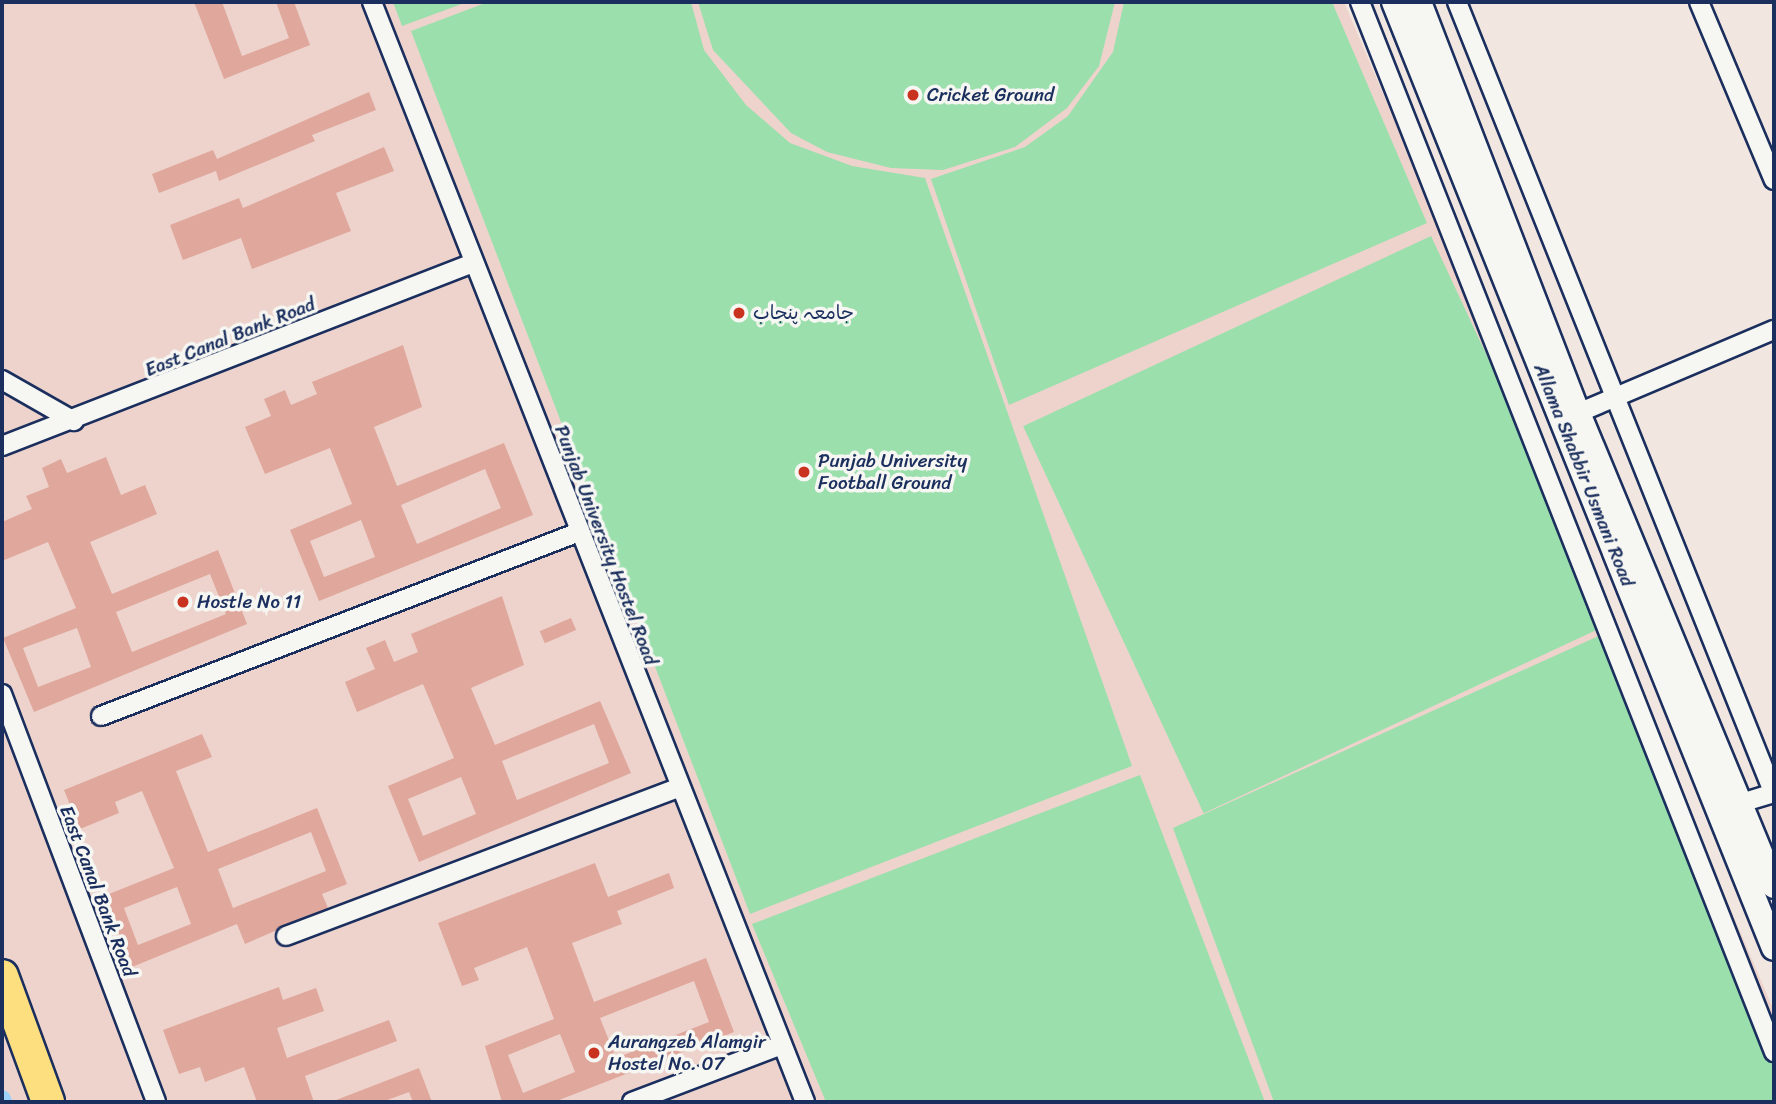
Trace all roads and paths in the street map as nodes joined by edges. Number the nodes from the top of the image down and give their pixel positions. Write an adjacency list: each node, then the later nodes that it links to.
1 (372, 2): 8 (street, Punjab University Hostel Road)
2 (1360, 2): 26 (street)
3 (1394, 2): 23 (main road, Allama Shabbir Usmani Road)
4 (1419, 2): 12 (main road, Allama Shabbir Usmani Road)
5 (1457, 2): 11 (street)
6 (1699, 2): 7 (street)
7 (1774, 180)
8 (473, 263): 13 (street, East Canal Bank Road); 15 (street, Punjab University Hostel Road)
9 (1774, 330): 11 (street)
10 (2, 380): 13 (street)
11 (1613, 399): 12 (street); 19 (street)
12 (1578, 412): 20 (main road, Allama Shabbir Usmani Road)
13 (74, 421): 14 (street, East Canal Bank Road)
14 (2, 446)
15 (579, 532): 17 (street); 18 (street, Punjab University Hostel Road)
16 (2, 694): 28 (street, East Canal Bank Road)
17 (101, 716)
18 (678, 788): 22 (street); 25 (street, Punjab University Hostel Road)
19 (1774, 794): 20 (street)
20 (1741, 803): 21 (main road, Allama Shabbir Usmani Road)
21 (1774, 886)
22 (286, 936)
23 (1774, 948)
24 (2, 976): 27 (highway)
25 (782, 1045): 29 (street); 30 (street, Punjab University Hostel Road)
26 (1774, 1052)
27 (48, 1102)
28 (156, 1102)
29 (632, 1102)
30 (805, 1102)

